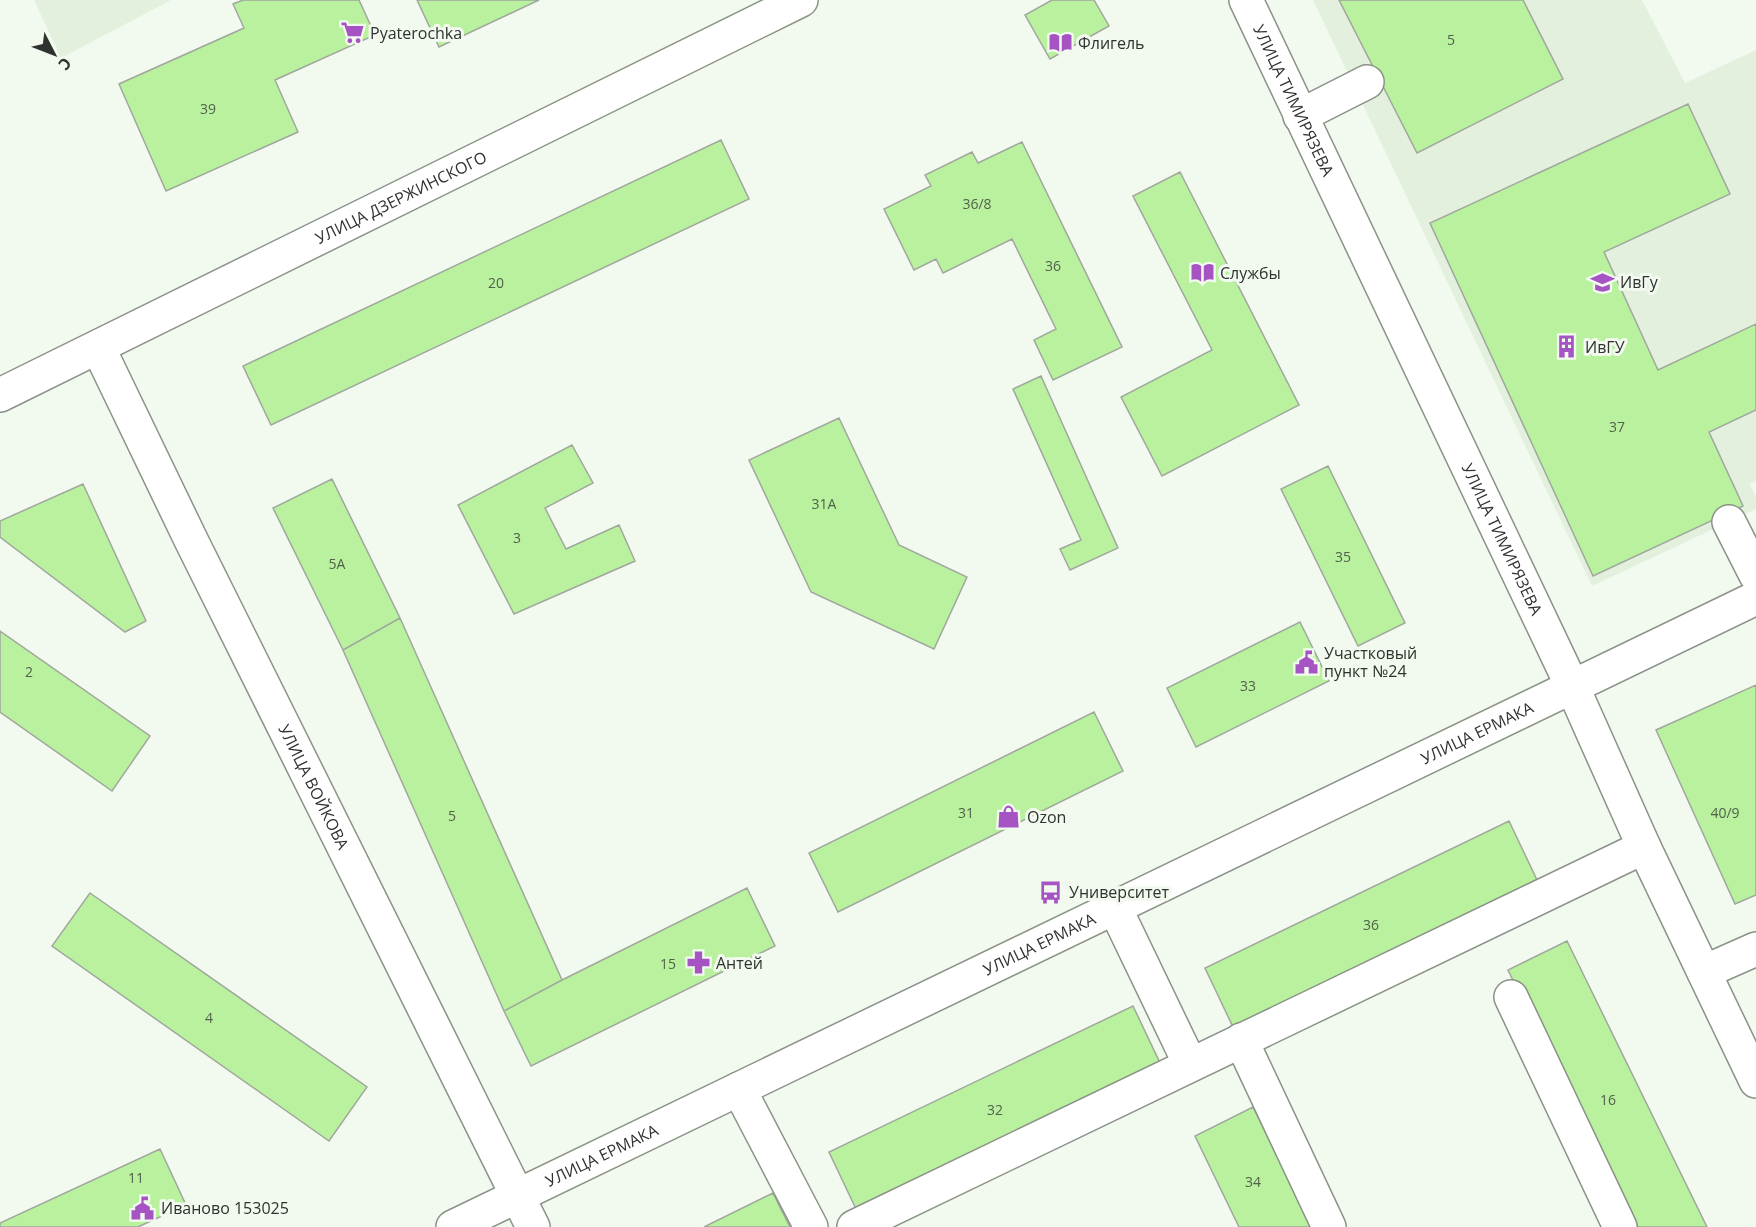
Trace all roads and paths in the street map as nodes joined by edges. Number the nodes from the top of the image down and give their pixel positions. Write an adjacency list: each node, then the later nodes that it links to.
1 (801, 0): 5 (main road, УЛИЦА ДЗЕРЖИНСКОГО)
2 (1246, 0): 4 (main road, УЛИЦА ТИМИРЯЗЕВА)
3 (1367, 82): 4 (main road)
4 (1300, 116): 10 (main road, УЛИЦА ТИМИРЯЗЕВА)
5 (98, 347): 6 (main road, УЛИЦА ДЗЕРЖИНСКОГО); 20 (main road, УЛИЦА ВОЙКОВА)
6 (0, 395)
7 (1729, 522): 8 (main road)
8 (1756, 575)
9 (1756, 598): 10 (main road, УЛИЦА ЕРМАКА)
10 (1573, 688): 11 (main road, УЛИЦА ТИМИРЯЗЕВА); 12 (main road, УЛИЦА ЕРМАКА)
11 (1644, 847): 14 (main road, УЛИЦА ТИМИРЯЗЕВА); 16 (main road)
12 (1115, 908): 17 (main road); 19 (main road, УЛИЦА ЕРМАКА)
13 (1756, 949): 14 (main road)
14 (1704, 972): 18 (main road, УЛИЦА ТИМИРЯЗЕВА)
15 (1511, 997): 26 (main road)
16 (1241, 1040): 17 (main road); 25 (main road)
17 (1190, 1064): 24 (main road)
18 (1756, 1081)
19 (739, 1089): 20 (main road, УЛИЦА ЕРМАКА); 23 (main road)
20 (518, 1196): 21 (main road, УЛИЦА ЕРМАКА); 22 (main road, УЛИЦА ВОЙКОВА)
21 (453, 1227)
22 (533, 1227)
23 (812, 1227)
24 (854, 1227)
25 (1329, 1227)
26 (1620, 1227)

